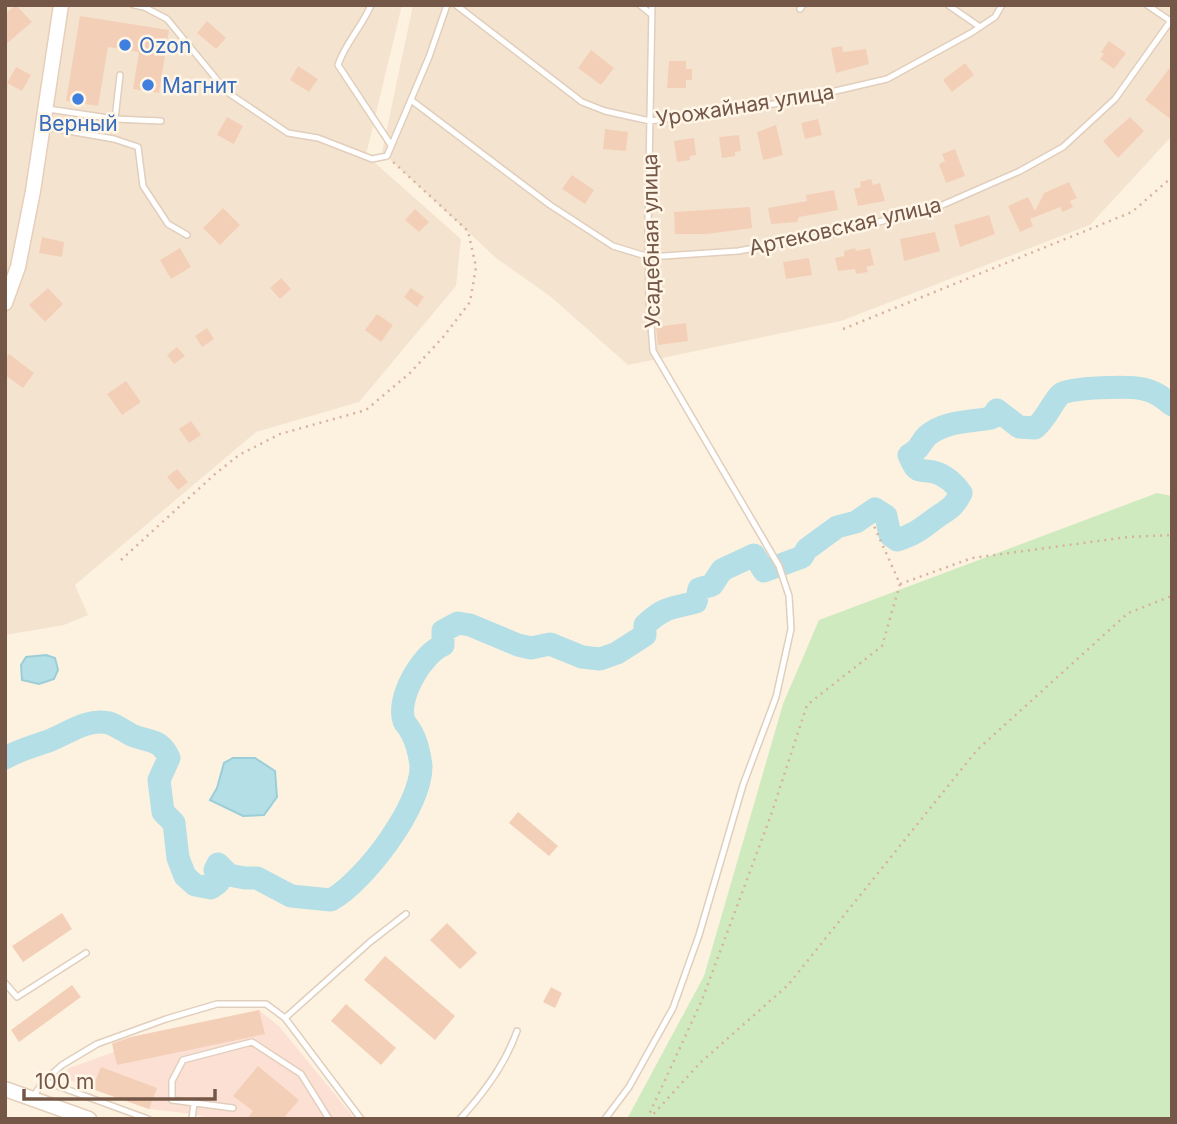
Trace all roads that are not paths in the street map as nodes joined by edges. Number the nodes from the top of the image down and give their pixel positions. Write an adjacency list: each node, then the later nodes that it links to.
1 (61, 5): 16 (main road)
2 (134, 5): 21 (lane)
3 (372, 5): 21 (lane)
4 (447, 5): 15 (lane)
5 (456, 5): 19 (lane, Урожайная улица)
6 (640, 5): 11 (lane)
7 (652, 5): 11 (lane, Усадебная улица)
8 (948, 5): 13 (lane)
9 (1002, 5): 13 (lane, Урожайная улица)
10 (1147, 5): 12 (lane)
11 (651, 14): 19 (lane, Усадебная улица)
12 (1171, 21): 23 (lane, Артековская улица)
13 (980, 27): 19 (lane, Урожайная улица)
14 (120, 75): 17 (lane)
15 (411, 100): 21 (lane); 23 (lane, Артековская улица)
16 (45, 109): 17 (lane); 20 (main road)
17 (115, 120): 18 (lane)
18 (161, 121)
19 (650, 121): 23 (lane, Усадебная улица)
20 (43, 126): 22 (lane); 24 (main road)
21 (391, 145)
22 (187, 235)
23 (649, 257): 41 (lane, Усадебная улица)
24 (5, 303)
25 (407, 914): 28 (lane)
26 (86, 953): 27 (lane)
27 (5, 983)
28 (285, 1018): 30 (lane); 39 (lane)
29 (517, 1031): 40 (lane)
30 (44, 1081): 32 (lane); 36 (lane)
31 (5, 1089): 32 (main road)
32 (32, 1098): 35 (main road)
33 (194, 1103): 34 (lane); 37 (lane); 38 (lane)
34 (233, 1108)
35 (89, 1119)
36 (148, 1119)
37 (192, 1119)
38 (329, 1119)
39 (362, 1119)
40 (460, 1119)
41 (605, 1119)

